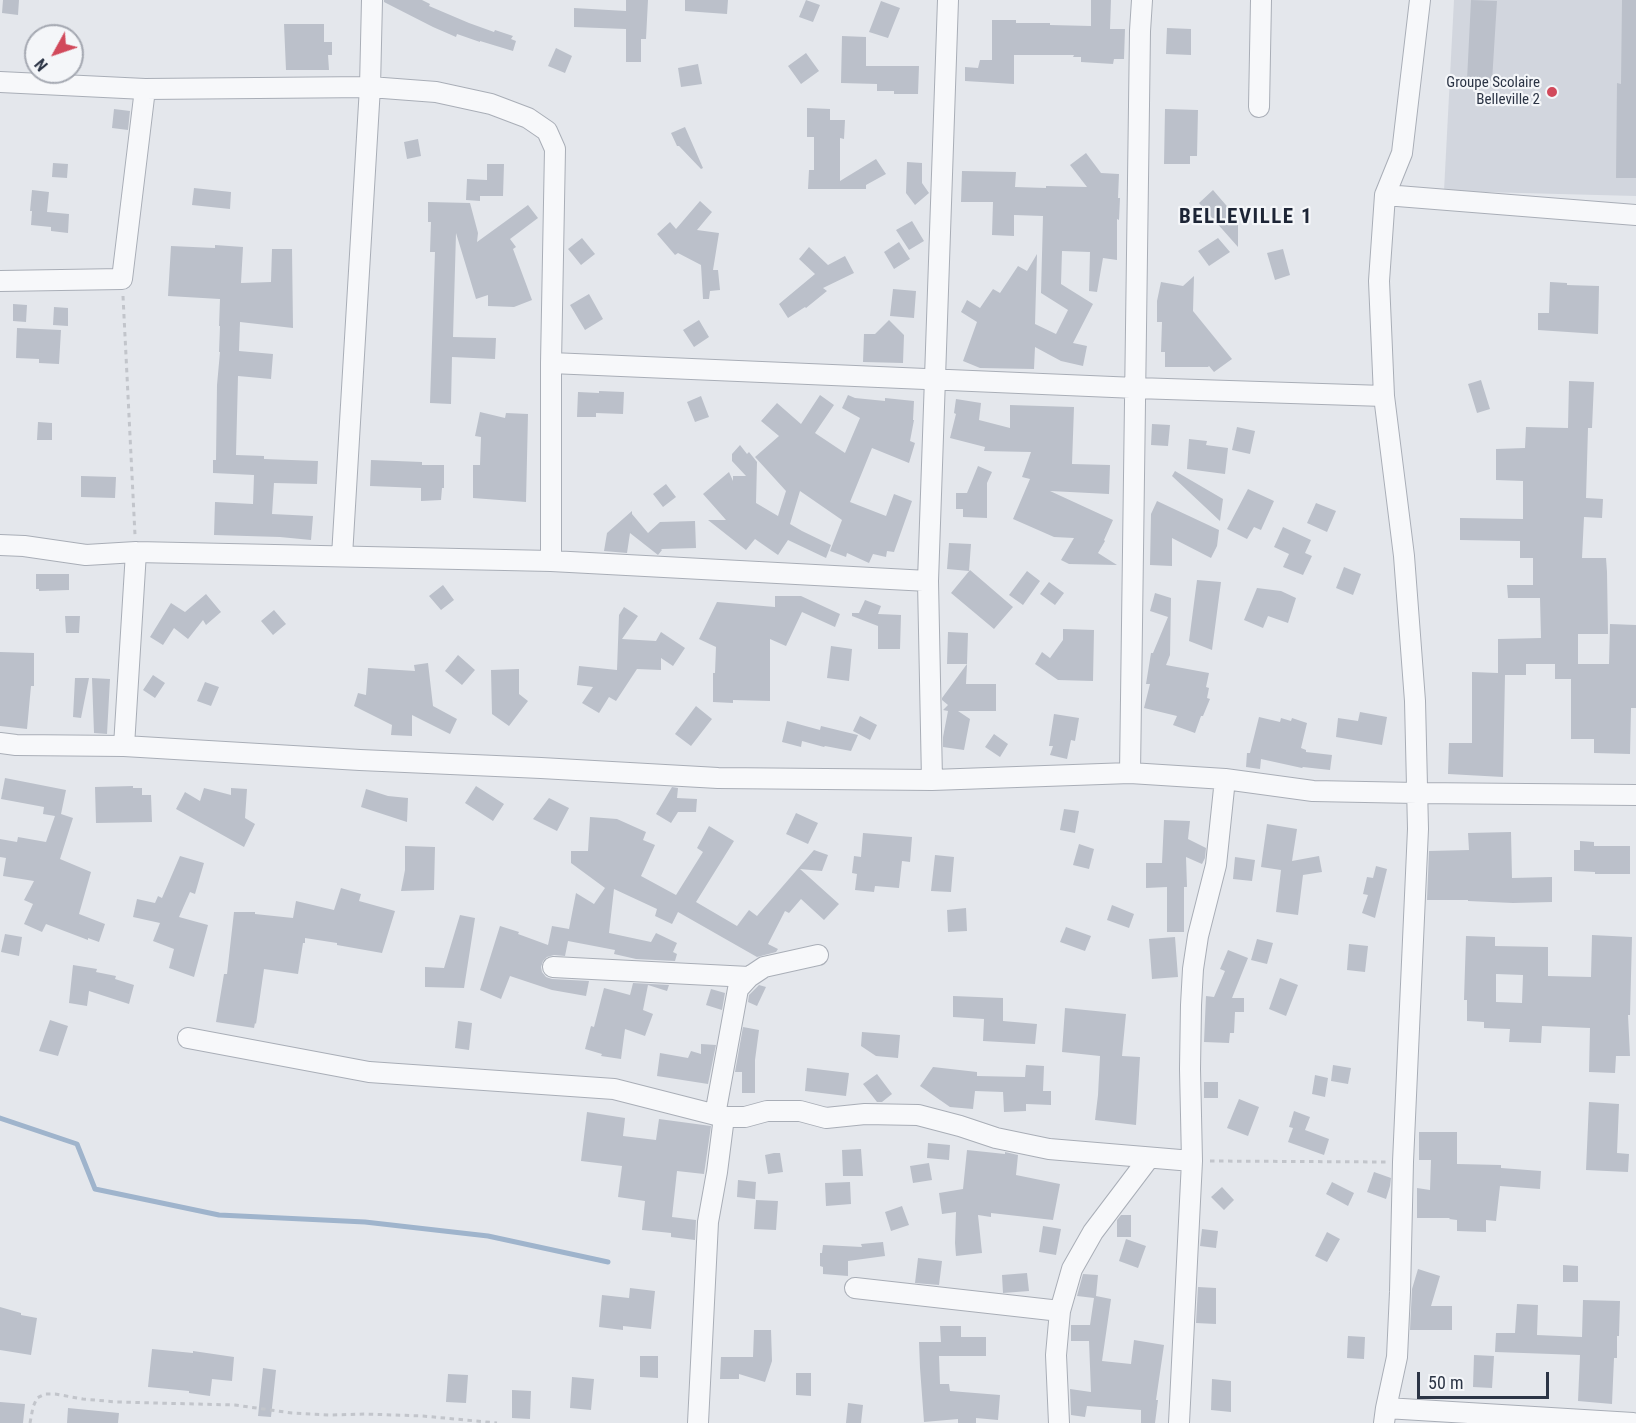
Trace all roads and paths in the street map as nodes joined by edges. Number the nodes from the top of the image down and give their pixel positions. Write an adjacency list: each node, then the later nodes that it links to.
1 (372, 0): 7 (street)
2 (948, 0): 15 (street)
3 (1142, 0): 16 (street)
4 (1261, 0): 9 (street)
5 (1420, 0): 10 (street)
6 (0, 82): 8 (street)
7 (370, 87): 8 (street); 14 (street); 22 (street)
8 (145, 89): 12 (street)
9 (1259, 107)
10 (1385, 195): 11 (street); 17 (street)
11 (1636, 215)
12 (122, 279): 13 (street); 21 (path)
13 (0, 281)
14 (551, 363): 15 (street); 23 (street)
15 (934, 379): 16 (street); 24 (street)
16 (1136, 388): 17 (street); 27 (street)
17 (1384, 396): 30 (street)
18 (0, 528): 20 (street)
19 (0, 545): 20 (street)
20 (24, 546): 21 (street)
21 (136, 552): 22 (street); 26 (street)
22 (342, 556): 23 (street)
23 (551, 561): 24 (street)
24 (928, 580): 29 (street)
25 (0, 743): 26 (street)
26 (124, 746): 29 (street)
27 (1130, 773): 28 (street); 29 (street)
28 (1225, 779): 30 (street); 38 (street)
29 (932, 780)
30 (1417, 794): 31 (street); 39 (street)
31 (1636, 795)
32 (818, 955): 34 (street)
33 (553, 967): 34 (street)
34 (749, 977): 36 (street)
35 (188, 1038): 36 (street)
36 (720, 1116): 37 (street); 45 (street)
37 (1149, 1158): 38 (street); 41 (street)
38 (1192, 1161): 39 (path); 47 (street)
39 (1403, 1162): 42 (street)
40 (855, 1288): 41 (street)
41 (1060, 1311): 46 (street)
42 (1385, 1416): 48 (street)
43 (30, 1423): 44 (path)
44 (496, 1423)
45 (698, 1423)
46 (1059, 1423)
47 (1179, 1423)
48 (1633, 1423)

